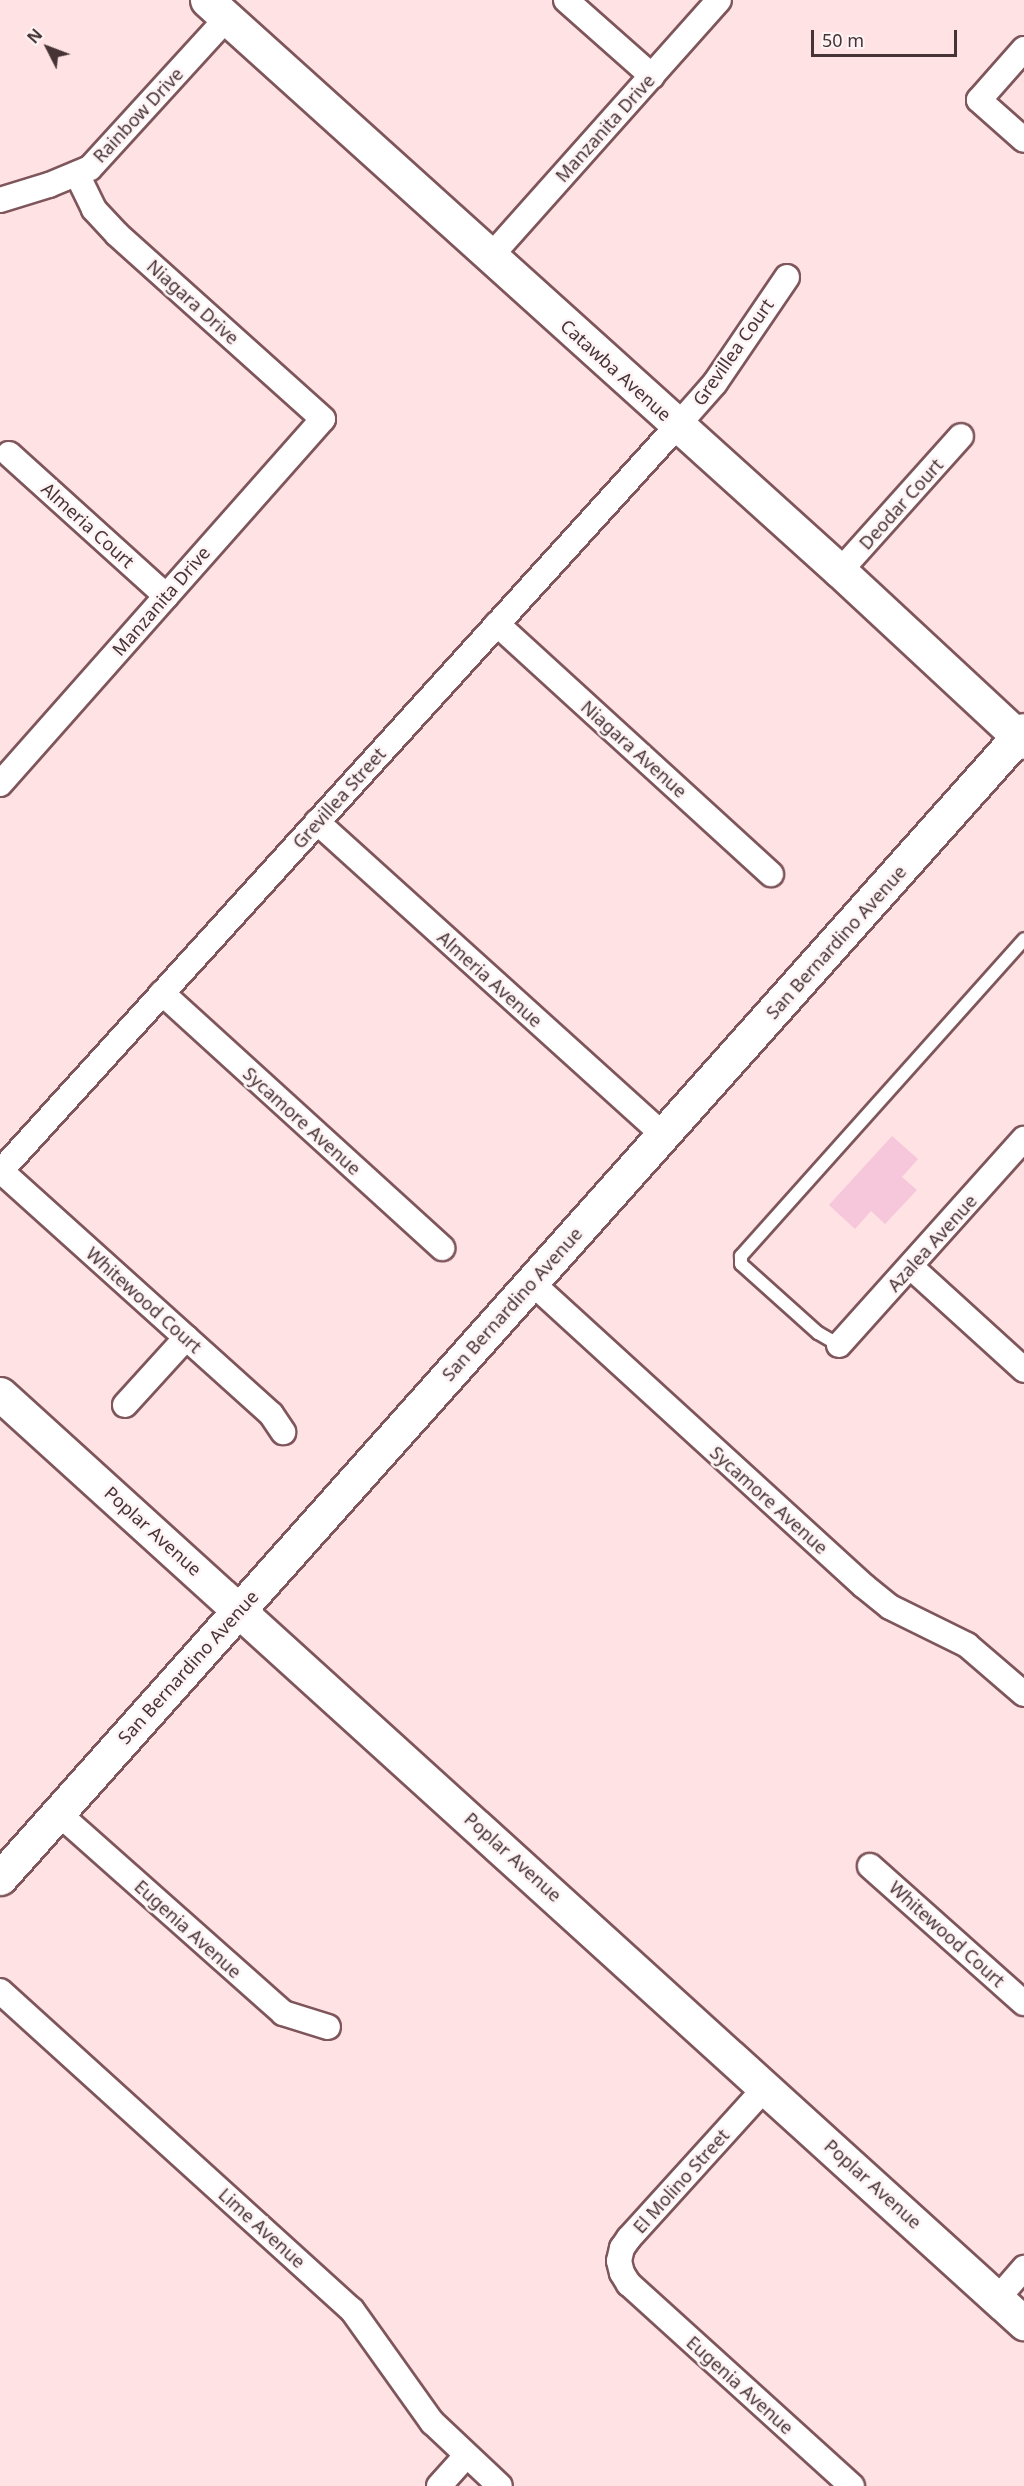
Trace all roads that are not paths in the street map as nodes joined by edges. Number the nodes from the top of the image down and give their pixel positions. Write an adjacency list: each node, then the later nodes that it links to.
1 (566, 0): 5 (street)
2 (719, 0): 5 (street, Manzanita Drive)
3 (217, 9): 7 (street, Rainbow Drive); 9 (street, Catawba Avenue)
4 (1024, 49): 6 (street)
5 (652, 76): 9 (street, Manzanita Drive)
6 (1024, 140)
7 (77, 174): 8 (street, Rainbow Drive); 11 (street, Niagara Drive)
8 (0, 200)
9 (490, 256): 12 (street, Catawba Avenue)
10 (787, 278): 12 (street, Grevillea Court)
11 (323, 419): 16 (street, Manzanita Drive)
12 (678, 425): 15 (street, Catawba Avenue); 17 (street, Grevillea Street)
13 (961, 436): 15 (street, Deodar Court)
14 (9, 454): 16 (street, Almeria Court)
15 (840, 571): 18 (street, Catawba Avenue)
16 (166, 596): 19 (street, Manzanita Drive)
17 (497, 624): 20 (street, Grevillea Street); 21 (street, Niagara Avenue)
18 (1022, 736): 24 (street, San Bernardino Avenue)
19 (4, 773)
20 (317, 822): 23 (street, Grevillea Street); 24 (street, Almeria Avenue)
21 (771, 874)
22 (1024, 939): 31 (lane)
23 (162, 993): 26 (street, Grevillea Street); 27 (street, Sycamore Avenue)
24 (664, 1135): 29 (street, San Bernardino Avenue)
25 (1024, 1139): 28 (street, Azalea Avenue)
26 (0, 1171): 30 (street, Whitewood Court)
27 (442, 1248)
28 (911, 1267): 31 (street, Azalea Avenue); 32 (street)
29 (531, 1282): 36 (street, San Bernardino Avenue); 37 (street, Sycamore Avenue)
30 (186, 1338): 34 (street); 35 (street, Whitewood Court)
31 (839, 1346)
32 (1024, 1370)
33 (0, 1394): 36 (street, Poplar Avenue)
34 (125, 1405)
35 (283, 1432)
36 (239, 1609): 38 (street, San Bernardino Avenue); 44 (street, Poplar Avenue)
37 (1024, 1694)
38 (58, 1813): 40 (street, San Bernardino Avenue); 43 (street, Eugenia Avenue)
39 (870, 1866): 42 (street, Whitewood Court)
40 (0, 1878)
41 (0, 1991): 49 (street, Lime Avenue)
42 (1024, 2003)
43 (328, 2027)
44 (766, 2087): 46 (street, El Molino Street); 47 (street, Poplar Avenue)
45 (1024, 2268): 47 (street)
46 (629, 2284): 52 (street, Eugenia Avenue)
47 (998, 2298): 48 (street, Poplar Avenue)
48 (1024, 2323)
49 (466, 2456): 50 (street); 51 (street, Lime Avenue)
50 (439, 2486)
51 (500, 2486)
52 (852, 2486)

